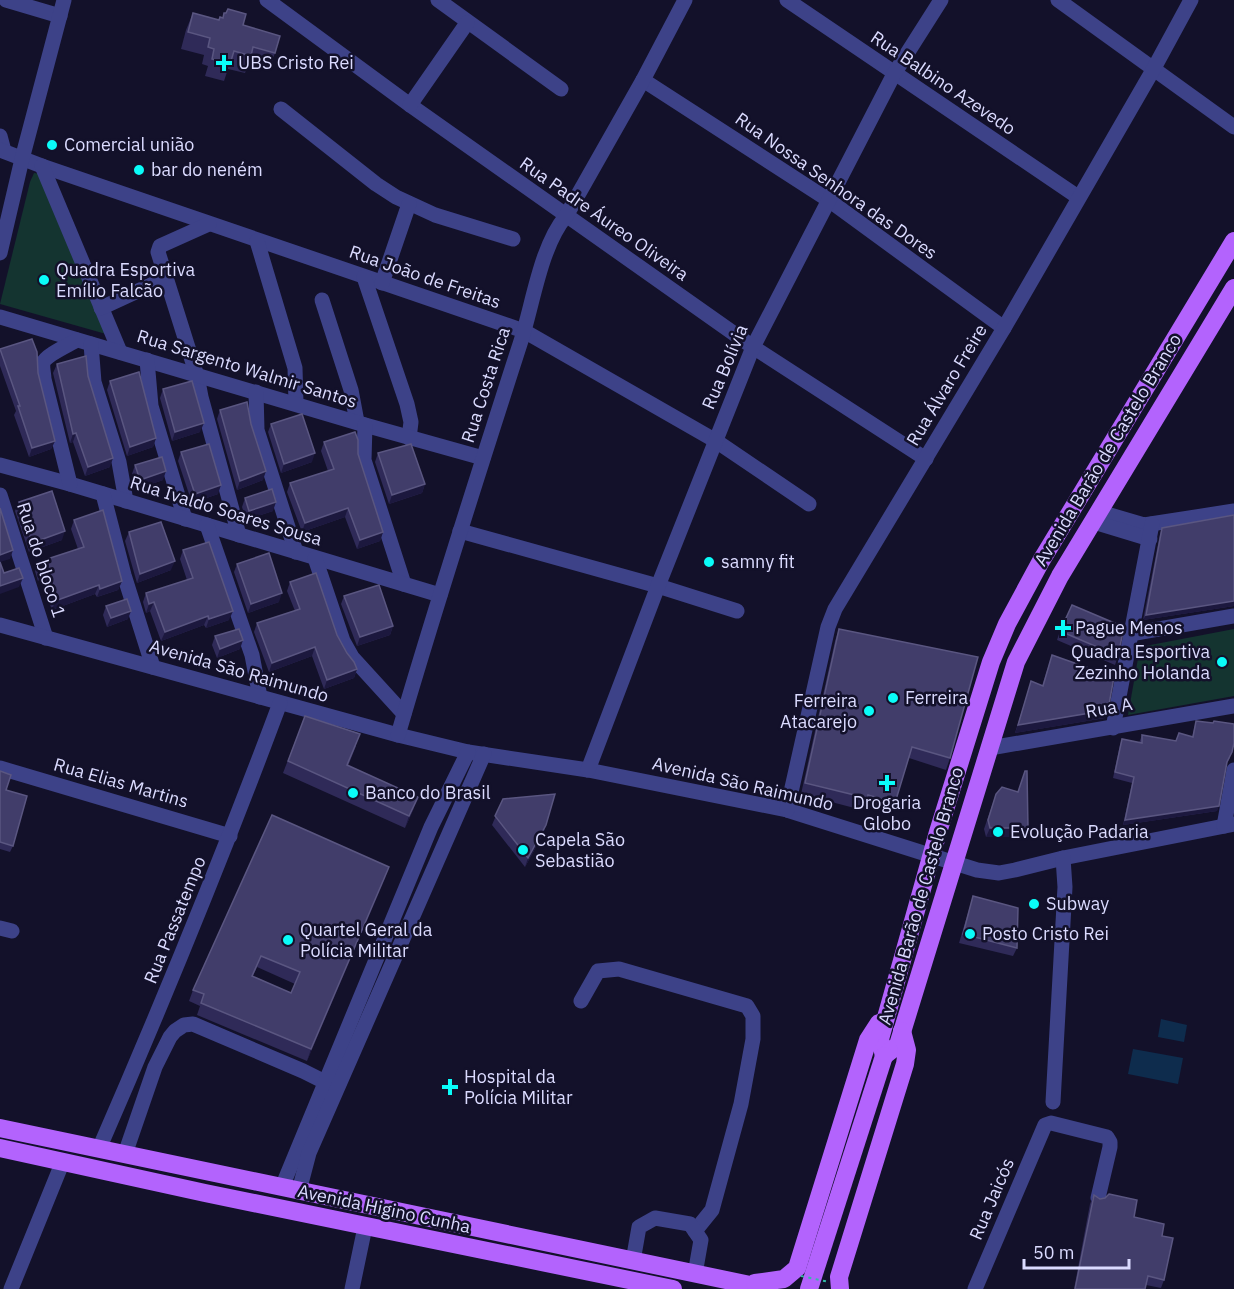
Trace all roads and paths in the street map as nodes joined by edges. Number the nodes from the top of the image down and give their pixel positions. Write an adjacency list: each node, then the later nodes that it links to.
1 (6, 0): 10 (street)
2 (64, 0): 11 (street)
3 (267, 0): 17 (street, Rua Padre Áureo Oliveira)
4 (438, 0): 12 (street)
5 (685, 0): 15 (street, Rua Costa Rica)
6 (787, 0): 14 (street, Rua Balbino Azevedo)
7 (941, 0): 14 (street, Rua Bolívia)
8 (1058, 0): 13 (street)
9 (1191, 0): 13 (street, Rua Álvaro Freire)
10 (35, 5): 11 (street)
11 (60, 16): 21 (street)
12 (467, 23): 16 (street); 17 (street)
13 (1153, 70): 19 (street); 23 (street, Rua Álvaro Freire)
14 (894, 74): 23 (street, Rua Balbino Azevedo); 24 (street, Rua Bolívia)
15 (643, 80): 24 (street, Rua Nossa Senhora das Dores); 26 (street, Rua Costa Rica)
16 (561, 89)
17 (410, 105): 26 (street, Rua Padre Áureo Oliveira)
18 (281, 110): 25 (street)
19 (1234, 127)
20 (1, 146): 21 (street, Rua João de Freitas)
21 (22, 159): 22 (street, Rua João de Freitas); 31 (street)
22 (42, 166): 27 (street, Rua João de Freitas); 37 (street)
23 (1078, 197): 39 (street, Rua Álvaro Freire)
24 (830, 201): 39 (street, Rua Nossa Senhora das Dores); 42 (street, Rua Bolívia)
25 (409, 204): 28 (street); 34 (street)
26 (566, 216): 40 (street, Rua Costa Rica); 42 (street, Rua Padre Áureo Oliveira)
27 (209, 224): 29 (street, Rua João de Freitas); 33 (street)
28 (513, 239)
29 (257, 241): 32 (street, Rua João de Freitas); 47 (street)
30 (1234, 241): 92 (main road, Avenida Barão de Castelo Branco)
31 (0, 253)
32 (364, 277): 34 (street, Rua João de Freitas); 49 (street)
33 (166, 278): 37 (street); 45 (street)
34 (382, 283): 40 (street, Rua João de Freitas)
35 (1234, 288): 60 (main road, Avenida Barão de Castelo Branco)
36 (322, 300): 48 (street)
37 (101, 308): 43 (street)
38 (0, 316): 41 (street, Rua Sargento Walmir Santos)
39 (1004, 328): 52 (street, Rua Álvaro Freire)
40 (524, 331): 50 (street, Rua João de Freitas); 51 (street, Rua Costa Rica)
41 (84, 342): 43 (street, Rua Sargento Walmir Santos); 54 (street); 57 (street)
42 (753, 347): 50 (street, Rua Bolívia); 52 (street, Rua Padre Áureo Oliveira)
43 (120, 352): 44 (street, Rua Sargento Walmir Santos)
44 (147, 360): 45 (street, Rua Sargento Walmir Santos); 61 (street)
45 (197, 376): 46 (street, Rua Sargento Walmir Santos); 65 (street)
46 (256, 392): 47 (street, Rua Sargento Walmir Santos); 66 (street)
47 (296, 403): 48 (street, Rua Sargento Walmir Santos)
48 (361, 424): 49 (street, Rua Sargento Walmir Santos); 68 (street)
49 (409, 438): 51 (street, Rua Sargento Walmir Santos)
50 (716, 441): 58 (street, Rua João de Freitas); 69 (street, Rua Bolívia)
51 (483, 458): 64 (street, Rua Costa Rica)
52 (926, 459): 89 (street, Rua Álvaro Freire)
53 (0, 465): 54 (street, Rua Ivaldo Soares Sousa)
54 (70, 484): 55 (street, Rua Ivaldo Soares Sousa)
55 (103, 494): 57 (street, Rua Ivaldo Soares Sousa); 76 (street)
56 (0, 495): 75 (street, Rua do bloco 1)
57 (126, 501): 61 (street, Rua Ivaldo Soares Sousa)
58 (809, 504)
59 (1234, 511): 63 (street)
60 (1097, 517): 63 (street); 83 (main road, Avenida Barão de Castelo Branco)
61 (185, 519): 62 (street, Rua Ivaldo Soares Sousa)
62 (207, 525): 65 (street, Rua Ivaldo Soares Sousa); 77 (street)
63 (1149, 530): 74 (street)
64 (460, 531): 69 (street); 70 (street, Rua Costa Rica)
65 (239, 535): 66 (street, Rua Ivaldo Soares Sousa)
66 (296, 552): 67 (street, Rua Ivaldo Soares Sousa)
67 (315, 558): 68 (street, Rua Ivaldo Soares Sousa); 80 (street)
68 (404, 584): 70 (street, Rua Ivaldo Soares Sousa)
69 (658, 586): 71 (street); 87 (street, Rua Bolívia)
70 (440, 595): 80 (street, Rua Costa Rica)
71 (737, 611)
72 (1234, 616): 74 (street)
73 (0, 625): 75 (street, Avenida São Raimundo)
74 (1130, 634): 81 (street)
75 (46, 638): 76 (street, Avenida São Raimundo)
76 (153, 667): 77 (street, Avenida São Raimundo)
77 (260, 697): 78 (street, Avenida São Raimundo)
78 (280, 703): 82 (street, Avenida São Raimundo); 91 (street, Rua Passatempo)
79 (1234, 706): 81 (street, Rua A)
80 (404, 714): 82 (street, Rua Costa Rica)
81 (1113, 728): 83 (street, Rua A)
82 (398, 735): 84 (street, Avenida São Raimundo)
83 (990, 748): 94 (main road, Avenida Barão de Castelo Branco)
84 (468, 752): 85 (street, Avenida São Raimundo); 101 (street)
85 (484, 754): 87 (street, Avenida São Raimundo); 101 (street)
86 (0, 768): 91 (street, Rua Elias Martins)
87 (588, 770): 89 (street, Avenida São Raimundo)
88 (1234, 770): 90 (street)
89 (787, 810): 92 (street, Avenida São Raimundo)
90 (1229, 825): 93 (street, Avenida São Raimundo)
91 (230, 836): 99 (street, Rua Passatempo)
92 (932, 855): 94 (street, Avenida São Raimundo); 96 (main road, Avenida Barão de Castelo Branco)
93 (1063, 858): 94 (street, Avenida São Raimundo); 102 (street)
94 (954, 863): 97 (main road, Avenida Barão de Castelo Branco)
95 (581, 1001): 111 (street)
96 (885, 1020): 98 (main road, Avenida Barão de Castelo Branco); 115 (main road)
97 (902, 1031): 98 (main road, Avenida Barão de Castelo Branco); 116 (main road)
98 (884, 1056): 114 (main road)
99 (137, 1062): 100 (street); 105 (street, Rua Passatempo)
100 (155, 1067): 101 (street); 106 (street)
101 (332, 1085): 108 (street)
102 (1053, 1102)
103 (0, 1128): 105 (main road, Avenida Higino Cunha)
104 (0, 1148): 107 (main road, Avenida Higino Cunha)
105 (99, 1149): 106 (main road, Avenida Higino Cunha)
106 (125, 1154): 108 (main road, Avenida Higino Cunha)
107 (63, 1161): 110 (main road, Avenida Higino Cunha); 117 (street)
108 (291, 1189): 112 (main road, Avenida Higino Cunha)
109 (1098, 1198): 121 (street, Rua Jaicós)
110 (364, 1227): 118 (street); 119 (main road, Avenida Higino Cunha)
111 (695, 1232): 112 (street); 113 (street)
112 (633, 1261): 113 (main road, Avenida Higino Cunha)
113 (695, 1274): 115 (main road, Avenida Higino Cunha)
114 (805, 1282): 116 (path, bridge)
115 (748, 1285): 120 (main road, Avenida Higino Cunha)
116 (834, 1285)
117 (11, 1289)
118 (352, 1289)
119 (673, 1289)
120 (769, 1289)
121 (975, 1289)

